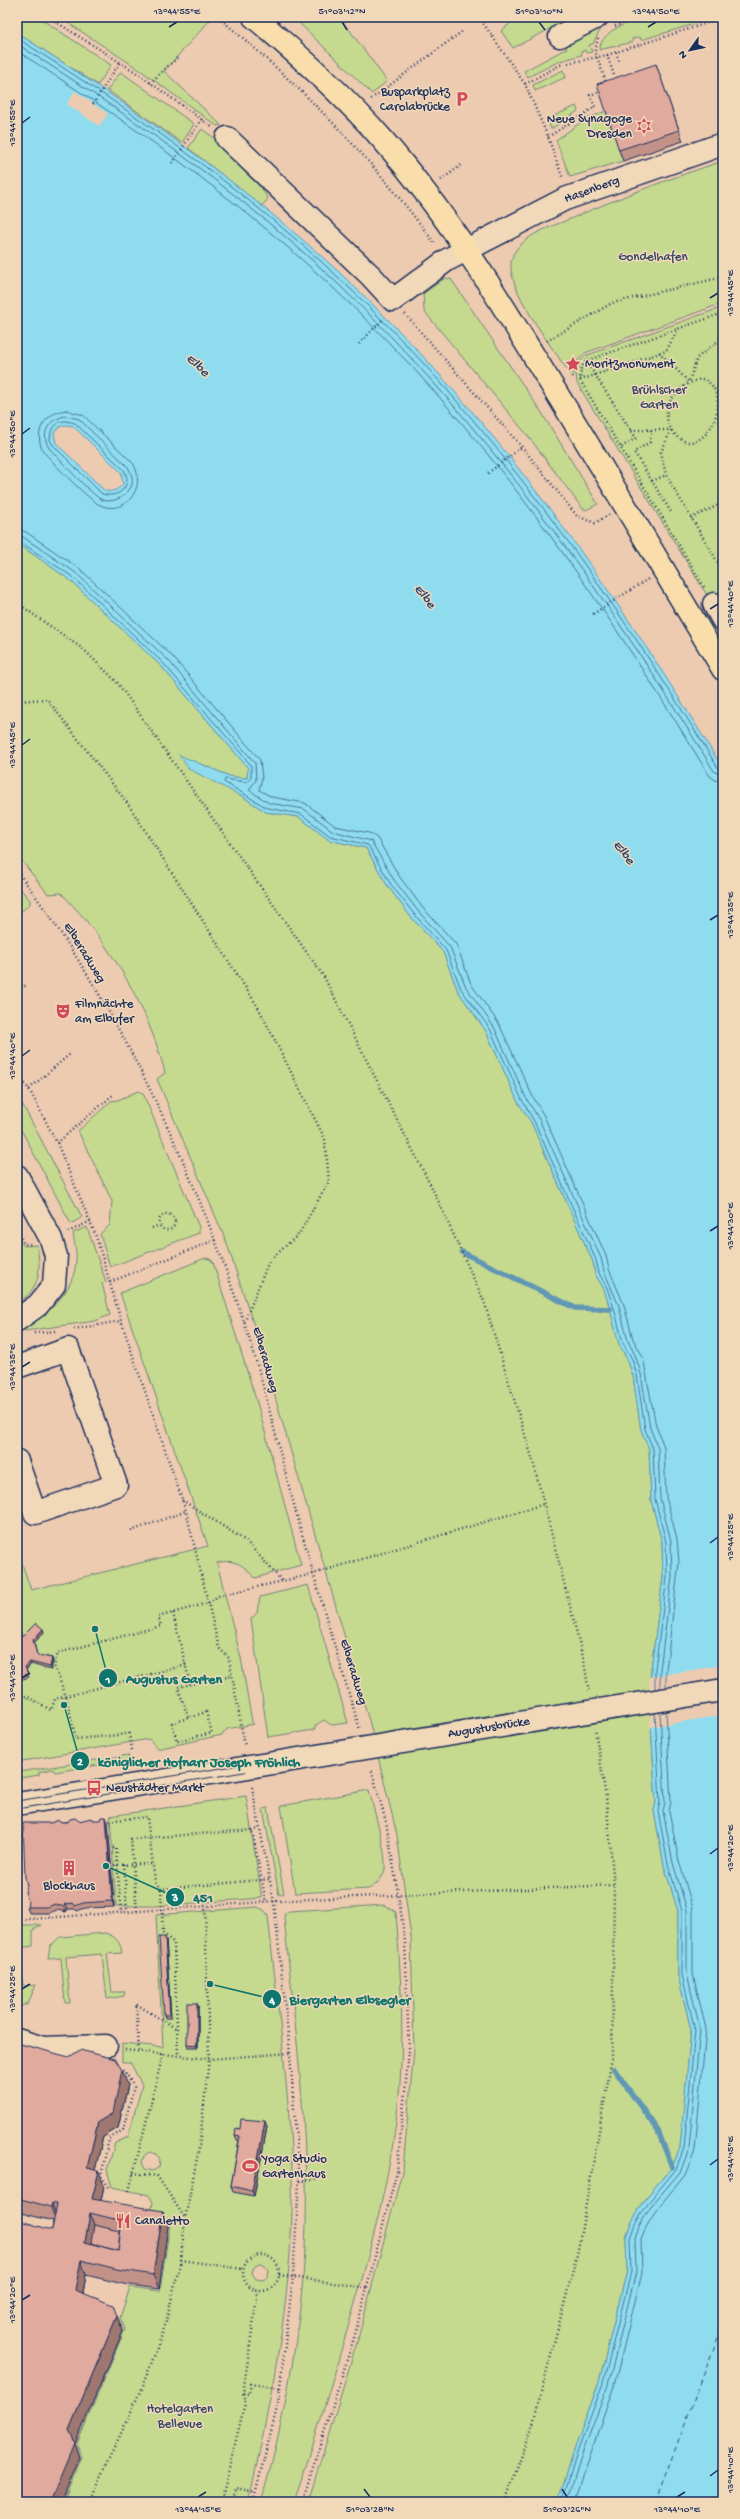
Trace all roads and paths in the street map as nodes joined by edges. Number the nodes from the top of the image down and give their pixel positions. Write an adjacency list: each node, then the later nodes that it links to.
1 (48, 17): 15 (path)
2 (218, 17): 30 (path)
3 (254, 17): 29 (main road)
4 (479, 17): 17 (path)
5 (636, 17): 7 (path)
6 (723, 18): 10 (path)
7 (604, 26): 9 (street); 12 (path)
8 (464, 30): 19 (path)
9 (560, 36)
10 (616, 52): 11 (path); 14 (path)
11 (607, 55): 12 (path); 18 (path)
12 (597, 57): 17 (path); 22 (path)
13 (177, 58): 16 (path)
14 (619, 61)
15 (120, 62): 16 (path); 20 (path)
16 (150, 83): 21 (path)
17 (524, 84): 22 (path)
18 (617, 86)
19 (369, 100)
20 (93, 104)
21 (202, 119): 23 (path); 25 (path)
22 (548, 137): 28 (path)
23 (227, 138): 32 (street)
24 (723, 144): 29 (street, Hasenberg)
25 (172, 164)
26 (463, 164): 27 (path)
27 (441, 181)
28 (565, 185)
29 (467, 250): 30 (street, Hasenberg); 62 (main road)
30 (447, 260): 32 (street, Hasenberg)
31 (723, 277): 36 (path)
32 (395, 302): 37 (path); 48 (path)
33 (723, 313): 34 (path)
34 (678, 329): 38 (path); 39 (path)
35 (723, 337): 42 (path)
36 (544, 342)
37 (359, 344)
38 (659, 352): 40 (path); 42 (path)
39 (586, 361): 40 (path); 41 (path)
40 (595, 375): 41 (path); 45 (path)
41 (580, 380): 49 (path)
42 (689, 382): 43 (path); 47 (path)
43 (718, 422): 44 (path); 47 (path)
44 (723, 424)
45 (631, 430): 46 (path); 49 (path)
46 (651, 430): 47 (path); 52 (path)
47 (671, 430): 51 (path)
48 (522, 447): 50 (path); 55 (path)
49 (620, 448): 60 (path)
50 (488, 473)
51 (666, 475): 52 (path); 56 (path)
52 (652, 481): 54 (path)
53 (723, 503): 56 (path)
54 (671, 512)
55 (610, 514)
56 (691, 518): 57 (path)
57 (723, 571)
58 (648, 578): 61 (path)
59 (17, 603): 84 (path)
60 (719, 612)
61 (592, 614)
62 (723, 669)
63 (17, 701): 80 (path)
64 (17, 871): 77 (path, Elberadweg)
65 (27, 985): 66 (path)
66 (17, 989)
67 (70, 1054): 69 (path)
68 (17, 1074): 69 (path)
69 (29, 1089): 71 (path)
70 (114, 1094): 71 (path)
71 (57, 1143): 73 (path)
72 (17, 1176): 79 (street)
73 (91, 1221): 76 (path); 78 (path)
74 (159, 1225): 74 (path); 75 (path)
75 (152, 1228)
76 (72, 1230)
77 (215, 1240): 78 (path); 80 (path, Elberadweg)
78 (110, 1282): 83 (path)
79 (17, 1320)
80 (244, 1324): 87 (path, Elberadweg)
81 (17, 1367): 82 (street)
82 (17, 1461)
83 (182, 1499): 85 (path); 88 (path)
84 (544, 1504): 87 (path); 97 (path)
85 (186, 1512): 86 (path); 89 (path)
86 (131, 1531)
87 (313, 1574): 88 (path); 100 (path, Elberadweg)
88 (282, 1581): 89 (path)
89 (208, 1603): 90 (path); 92 (path)
90 (173, 1613): 91 (path); 95 (path)
91 (186, 1666): 93 (path); 95 (path)
92 (232, 1675): 93 (path); 102 (path)
93 (190, 1684): 98 (path)
94 (723, 1690): 102 (street, Augustusbrücke, bridge)
95 (66, 1696): 96 (path); 101 (path)
96 (17, 1698)
97 (590, 1698)
98 (188, 1717): 98 (path)
99 (594, 1721): 120 (path)
100 (360, 1733)
101 (132, 1750)
102 (250, 1757): 105 (street)
103 (369, 1763): 122 (path)
104 (252, 1787): 107 (path)
105 (17, 1804)
106 (98, 1821): 109 (path)
107 (260, 1829): 108 (path); 116 (path)
108 (252, 1830): 109 (path); 117 (path)
109 (149, 1836): 112 (path); 113 (path)
110 (109, 1848): 114 (path)
111 (124, 1864): 112 (path); 114 (path); 129 (path)
112 (133, 1864): 113 (path); 127 (path)
113 (153, 1864): 121 (path)
114 (117, 1865): 115 (path); 119 (path)
115 (110, 1866)
116 (271, 1879): 117 (path); 124 (path)
117 (262, 1880): 121 (path); 123 (path)
118 (112, 1883): 119 (path)
119 (118, 1883): 128 (path)
120 (614, 1884): 122 (path); 159 (path)
121 (161, 1889): 126 (path)
122 (398, 1893): 124 (path); 150 (path)
123 (266, 1902): 124 (path); 125 (path)
124 (274, 1902): 135 (path)
125 (205, 1905): 126 (path); 138 (path)
126 (163, 1909): 127 (path); 131 (path)
127 (137, 1911): 129 (path)
128 (120, 1912): 129 (path); 130 (path)
129 (127, 1912)
130 (17, 1920)
131 (178, 2029): 134 (path); 137 (path)
132 (17, 2040): 133 (street)
133 (112, 2048): 134 (path)
134 (139, 2051): 136 (path)
135 (290, 2053): 138 (path); 142 (path)
136 (163, 2054): 137 (path); 140 (path)
137 (178, 2055): 138 (path)
138 (209, 2059): 145 (path)
139 (116, 2067): 143 (path)
140 (133, 2173): 144 (path); 145 (path)
141 (321, 2175): 142 (path)
142 (299, 2181): 149 (path)
143 (109, 2187)
144 (129, 2191)
145 (185, 2219): 146 (path)
146 (181, 2260): 147 (path); 155 (path)
147 (243, 2269): 148 (path); 151 (path)
148 (279, 2275): 149 (path); 151 (path)
149 (293, 2278): 150 (path); 152 (path)
150 (367, 2288): 158 (path)
151 (258, 2291): 153 (path)
152 (280, 2388): 153 (path); 154 (path)
153 (243, 2393): 156 (path)
154 (256, 2492): 156 (path); 157 (path)
155 (88, 2502)
156 (229, 2502)
157 (253, 2502)
158 (302, 2502)
159 (505, 2502)

